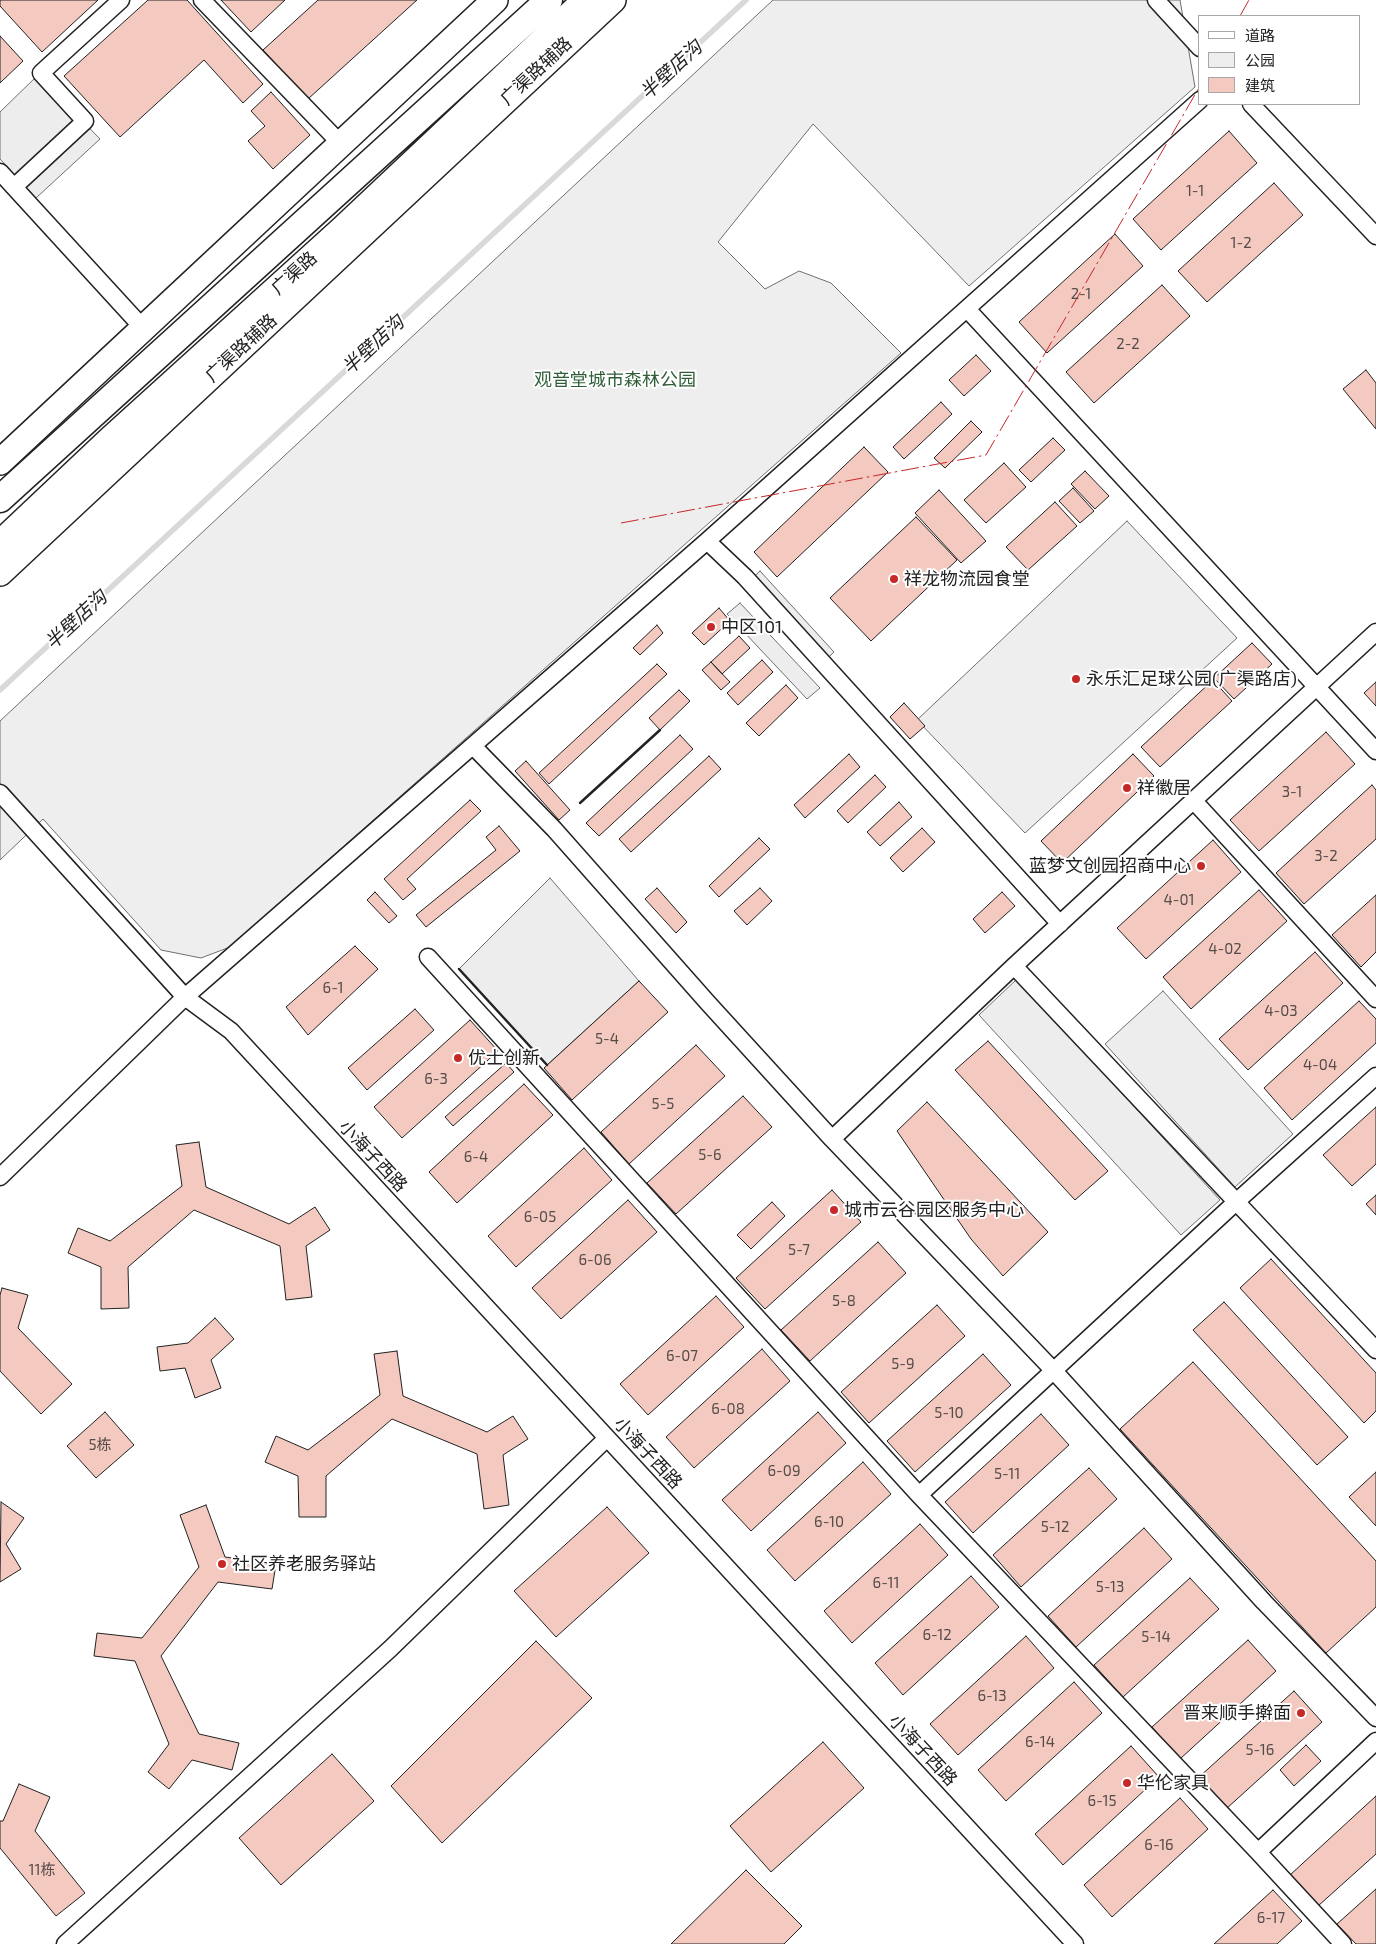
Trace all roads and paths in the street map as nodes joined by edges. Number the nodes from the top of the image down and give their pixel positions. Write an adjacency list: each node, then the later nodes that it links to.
1 (121, 0): 13 (street)
2 (202, 0): 11 (street)
3 (495, 0): 11 (main road)
4 (549, 0): 18 (highway, 广渠路)
5 (586, 0): 20 (highway, 广渠路)
6 (613, 0): 21 (main road, 广渠路辅路)
7 (1156, 0): 8 (street)
8 (1198, 46)
9 (1198, 102): 15 (street)
10 (1252, 105): 14 (street)
11 (341, 144): 16 (main road)
12 (0, 172): 13 (street)
13 (14, 187): 16 (street)
14 (1376, 236)
15 (967, 309): 19 (street); 23 (street)
16 (143, 328): 17 (main road)
17 (0, 462)
18 (0, 499)
19 (707, 541): 24 (street); 28 (street)
20 (0, 544)
21 (0, 573)
22 (1376, 632): 23 (street)
23 (1317, 686): 25 (street); 27 (street)
24 (473, 746): 31 (street); 34 (street)
25 (1376, 750)
26 (0, 793): 31 (street, 小海子西路)
27 (1193, 800): 28 (street); 32 (street)
28 (1060, 924): 30 (street)
29 (428, 958): 40 (street)
30 (1014, 966): 34 (street); 36 (street)
31 (185, 997): 35 (street); 39 (street, 小海子西路)
32 (1376, 999)
33 (1376, 1076): 36 (street)
34 (832, 1139): 38 (street)
35 (0, 1178)
36 (1236, 1202): 37 (street); 38 (street)
37 (1376, 1350)
38 (1054, 1371): 40 (street); 41 (street)
39 (607, 1438): 44 (street); 45 (street, 小海子西路)
40 (919, 1494): 43 (street)
41 (1376, 1718)
42 (1376, 1741): 43 (street)
43 (1258, 1852): 46 (street)
44 (65, 1944)
45 (1075, 1944)
46 (1343, 1944)

